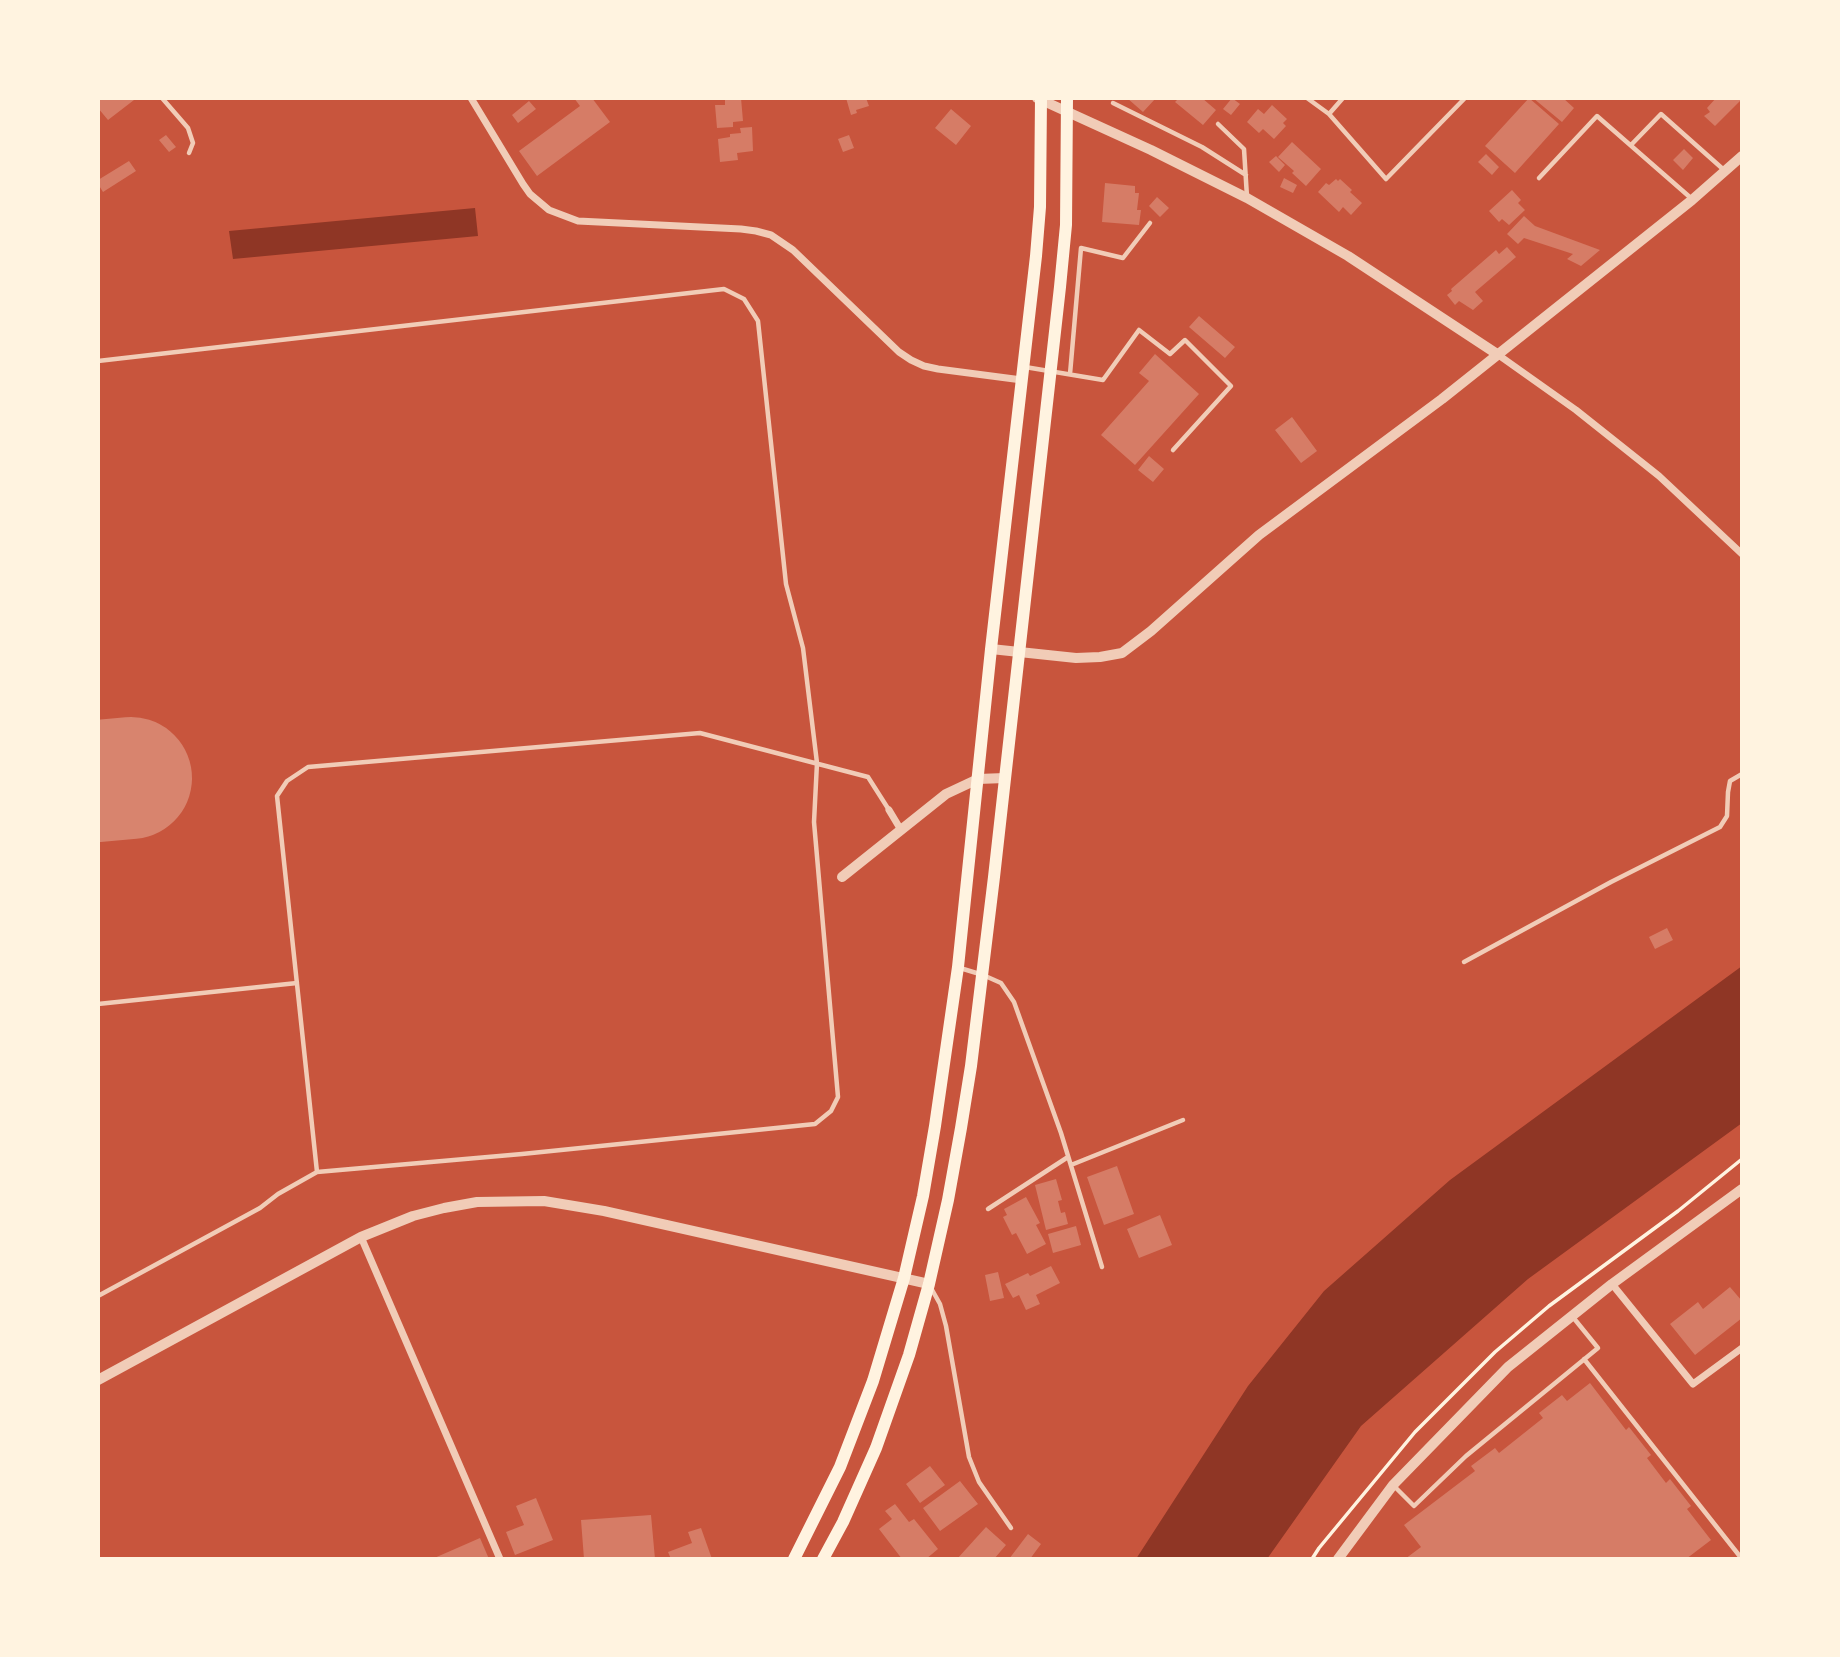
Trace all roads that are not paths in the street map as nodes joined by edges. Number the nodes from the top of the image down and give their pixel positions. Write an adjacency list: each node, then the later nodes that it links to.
1 (162, 98): 13 (lane)
2 (471, 98): 26 (street)
3 (1067, 98): 9 (main road)
4 (1307, 98): 10 (lane)
5 (1343, 98): 10 (lane)
6 (1465, 98): 10 (lane)
7 (1040, 99): 9 (street); 23 (main road)
8 (1113, 103): 16 (lane)
9 (1068, 112): 18 (street); 24 (main road)
10 (1329, 114)
11 (1218, 124): 16 (lane)
12 (1631, 145): 15 (lane); 17 (lane); 19 (lane)
13 (190, 153)
14 (1742, 156): 15 (street)
15 (1725, 171): 19 (street)
16 (1246, 175): 18 (lane)
17 (1539, 178)
18 (1247, 198): 21 (street)
19 (1692, 200): 21 (street)
20 (1150, 223): 25 (lane)
21 (1497, 354): 28 (street); 30 (street)
22 (98, 361): 31 (lane)
23 (1023, 366): 24 (lane); 26 (main road)
24 (1049, 370): 25 (lane); 30 (main road)
25 (1070, 374): 27 (lane)
26 (1022, 380): 29 (main road)
27 (1173, 450)
28 (1742, 554)
29 (991, 649): 30 (street); 34 (main road)
30 (1018, 652): 33 (main road)
31 (817, 763): 35 (lane); 41 (lane); 46 (lane)
32 (1742, 774): 38 (lane)
33 (1004, 778): 34 (street); 40 (main road)
34 (978, 779): 36 (street); 39 (main road)
35 (889, 810): 36 (street)
36 (901, 830): 37 (street)
37 (842, 877)
38 (1464, 962)
39 (958, 967): 40 (lane); 51 (main road)
40 (982, 975): 44 (lane); 52 (main road)
41 (297, 983): 42 (lane); 46 (lane)
42 (98, 1003)
43 (1182, 1120): 45 (lane)
44 (1068, 1157): 45 (lane); 48 (lane)
45 (1070, 1165): 50 (lane)
46 (317, 1172): 54 (lane)
47 (1742, 1189): 53 (street)
48 (988, 1209)
49 (361, 1237): 51 (street); 58 (street); 61 (street)
50 (1102, 1267)
51 (904, 1278): 52 (street); 62 (main road)
52 (929, 1284): 60 (lane); 63 (main road)
53 (1612, 1284): 55 (street); 56 (street)
54 (98, 1296)
55 (1571, 1315): 57 (lane); 59 (street)
56 (1740, 1352)
57 (1584, 1359): 59 (lane); 65 (lane)
58 (98, 1380)
59 (1393, 1485): 64 (street)
60 (1011, 1528)
61 (500, 1559)
62 (794, 1559)
63 (823, 1559)
64 (1338, 1559)
65 (1742, 1559)

